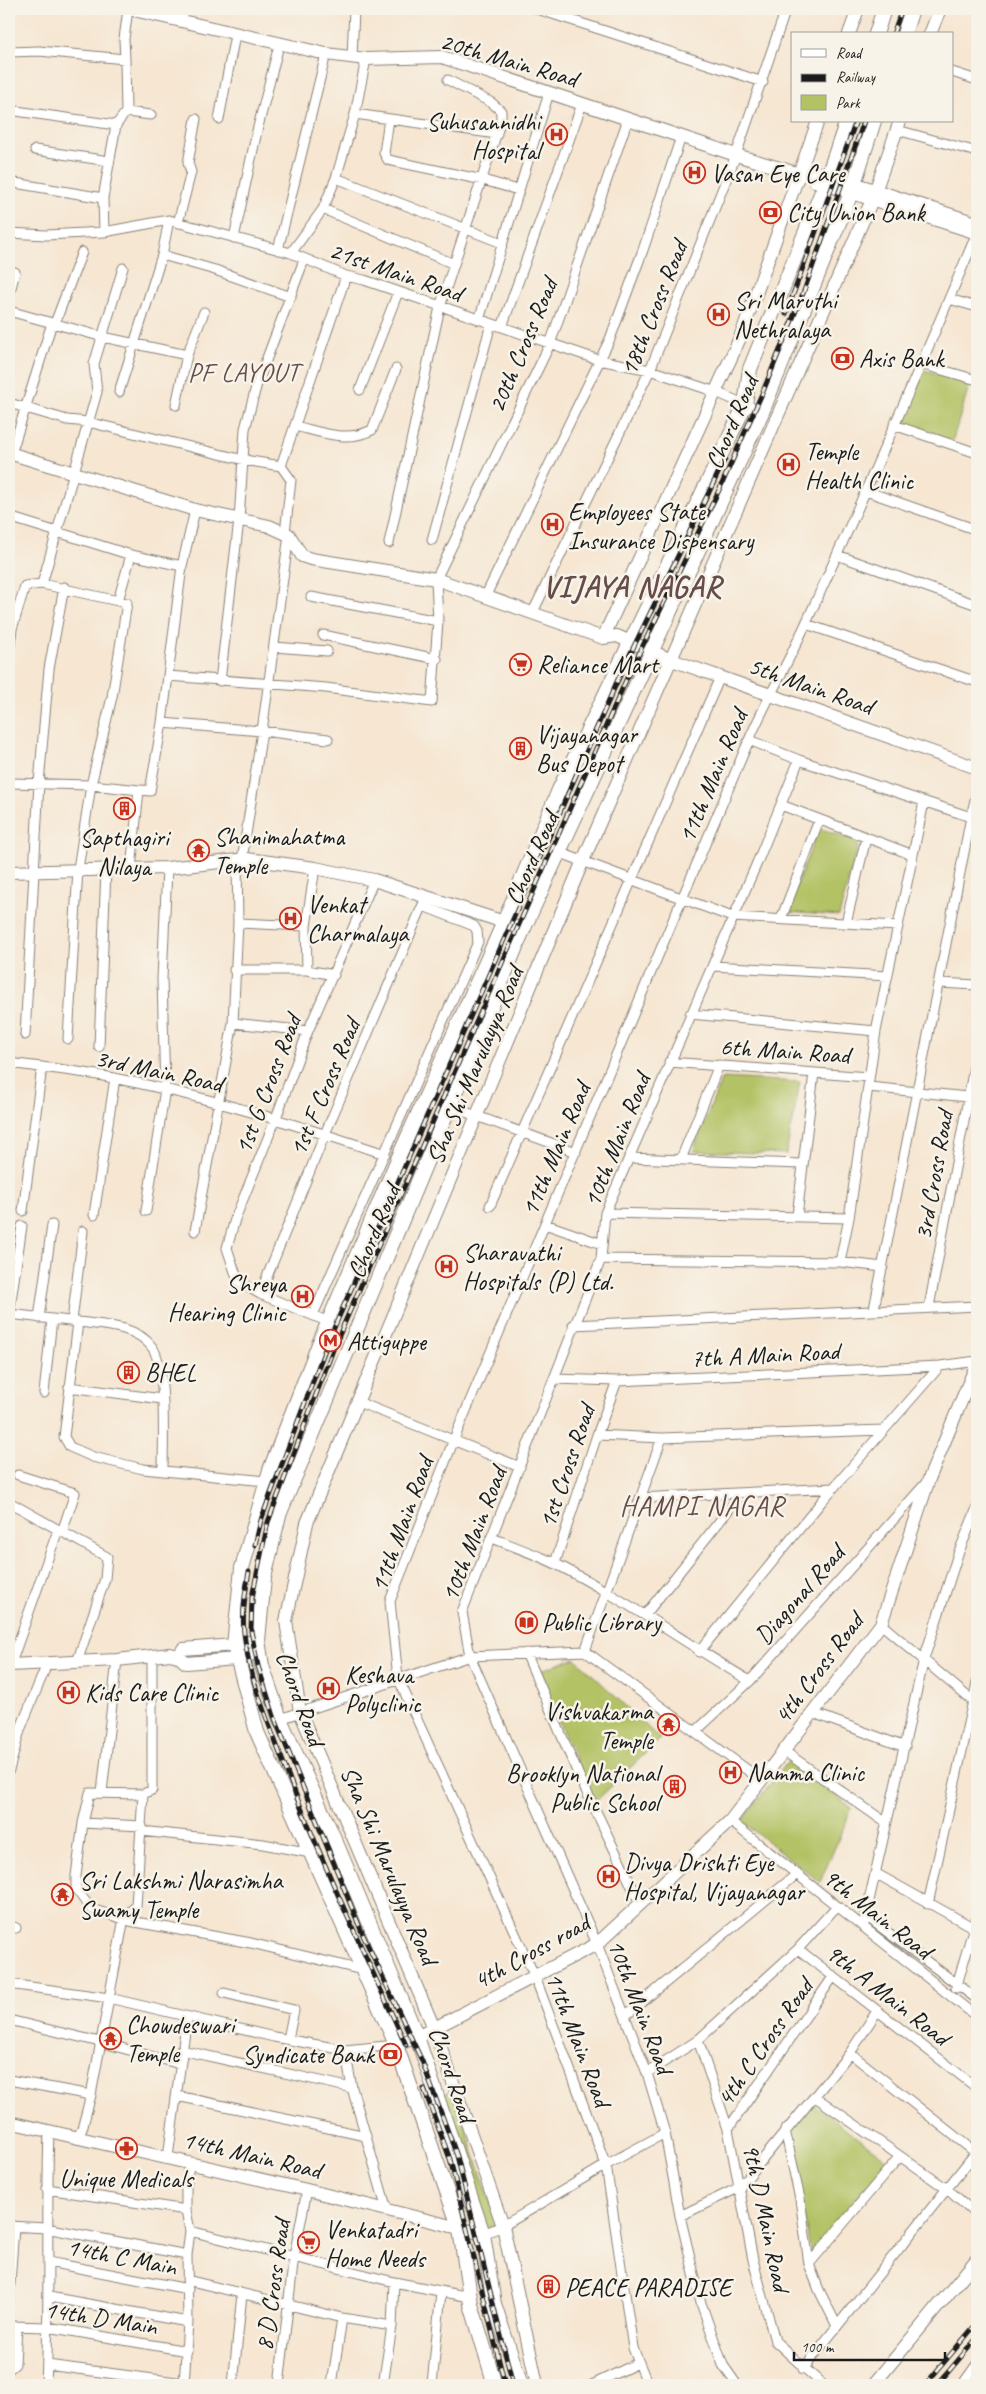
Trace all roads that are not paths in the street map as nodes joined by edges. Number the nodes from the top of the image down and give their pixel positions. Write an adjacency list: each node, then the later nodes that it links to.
1 (129, 9): 10 (street, 20th Main Road); 21 (street)
2 (354, 9): 20 (street)
3 (537, 9): 26 (street)
4 (769, 9): 9 (street)
5 (858, 9): 11 (street)
6 (884, 9): 12 (main road)
7 (912, 9): 13 (main road)
8 (940, 9): 14 (street)
9 (785, 11): 26 (street, 18th Cross Road)
10 (182, 14): 15 (street, 20th Main Road)
11 (850, 32)
12 (877, 32)
13 (905, 32)
14 (931, 32)
15 (235, 35): 17 (street, 20th Main Road); 33 (street)
16 (9, 44): 18 (street)
17 (279, 45): 19 (street, 20th Main Road); 64 (street)
18 (9, 52): 21 (street)
19 (326, 54): 20 (street, 20th Main Road); 66 (street)
20 (352, 58): 22 (street, 20th Main Road)
21 (125, 59): 30 (street)
22 (366, 59): 27 (street, 20th Main Road); 31 (street)
23 (954, 73): 25 (street)
24 (448, 80): 42 (street)
25 (977, 80)
26 (763, 82): 46 (street, 18th Cross Road)
27 (549, 93): 28 (street, 20th Main Road); 54 (street)
28 (582, 104): 36 (street, 20th Main Road); 86 (street)
29 (9, 110): 40 (street)
30 (126, 112): 32 (street); 40 (street)
31 (355, 114): 35 (street); 49 (street)
32 (151, 115)
33 (219, 118)
34 (196, 119): 58 (street)
35 (389, 119): 42 (street); 50 (street)
36 (628, 119): 43 (street, 20th Main Road); 89 (street, 20th Cross Road)
37 (818, 122): 48 (street)
38 (846, 122): 51 (main road, Chord Road)
39 (874, 122): 53 (main road, Chord Road)
40 (116, 125): 47 (street)
41 (898, 125): 45 (street); 55 (street, Sha Shi Marulayya Road)
42 (497, 134): 50 (street)
43 (681, 137): 46 (street, 20th Main Road); 91 (street)
44 (35, 150): 47 (street)
45 (977, 152)
46 (736, 155): 48 (street, 20th Main Road); 94 (street, 18th Cross Road)
47 (109, 161): 56 (street)
48 (805, 175): 51 (street, 20th Main Road); 98 (street)
49 (336, 178): 57 (street); 60 (street)
50 (483, 180): 54 (street); 60 (street)
51 (827, 180): 53 (street, 20th Main Road); 101 (main road, Chord Road)
52 (9, 182): 56 (street)
53 (852, 188): 55 (street, 20th Main Road); 103 (main road, Chord Road)
54 (518, 190): 65 (street)
55 (874, 195): 59 (street, 20th Main Road); 143 (street, Sha Shi Marulayya Road)
56 (103, 198): 61 (street)
57 (323, 209): 68 (street); 71 (street)
58 (174, 221): 61 (street, 21st Main Road); 64 (street, 21st Main Road); 69 (street)
59 (977, 229)
60 (466, 230): 65 (street); 71 (street)
61 (104, 232): 62 (street, 21st Main Road)
62 (9, 233)
63 (977, 233): 78 (street, 11th Main Road)
64 (234, 238): 66 (street, 21st Main Road)
65 (502, 244): 83 (street)
66 (278, 250): 68 (street, 21st Main Road)
67 (82, 252): 84 (street)
68 (291, 253): 70 (street, 21st Main Road)
69 (162, 255): 77 (street); 88 (street)
70 (304, 260): 74 (street, 21st Main Road); 77 (street)
71 (454, 264): 79 (street)
72 (123, 268): 87 (street)
73 (16, 272): 76 (street)
74 (346, 276): 75 (street, 21st Main Road); 106 (street)
75 (398, 292): 79 (street, 21st Main Road); 96 (street)
76 (9, 296)
77 (291, 297): 109 (street)
78 (949, 299): 80 (street); 92 (street, 11th Main Road)
79 (440, 307): 83 (street, 21st Main Road); 120 (street)
80 (977, 308)
81 (9, 311): 84 (street)
82 (204, 312): 90 (street)
83 (479, 320): 85 (street, 21st Main Road)
84 (53, 323): 87 (street); 102 (street)
85 (491, 324): 86 (street, 21st Main Road); 119 (street)
86 (502, 327): 89 (street, 21st Main Road)
87 (103, 337): 88 (street); 104 (street)
88 (134, 344): 90 (street); 97 (street)
89 (550, 344): 91 (street, 21st Main Road); 124 (street, 20th Cross Road)
90 (187, 355): 100 (street)
91 (599, 360): 94 (street, 21st Main Road); 127 (street)
92 (921, 364): 95 (street); 105 (street, 11th Main Road)
93 (396, 369): 106 (street)
94 (650, 370): 98 (street, 21st Main Road); 131 (street, 18th Cross Road)
95 (977, 380)
96 (360, 390)
97 (119, 392)
98 (716, 392): 101 (street, 21st Main Road); 136 (street)
99 (9, 403): 102 (street)
100 (176, 405)
101 (745, 405): 103 (street, 21st Main Road); 137 (main road, Chord Road)
102 (27, 408): 104 (street); 108 (street)
103 (762, 412): 140 (main road, Chord Road)
104 (88, 422): 109 (street); 111 (street)
105 (894, 425): 107 (street); 112 (street, 11th Main Road)
106 (295, 426): 110 (street)
107 (977, 453)
108 (10, 454): 111 (street)
109 (244, 460): 110 (street); 115 (street)
110 (281, 466): 118 (street)
111 (74, 474): 113 (street); 117 (street)
112 (866, 491): 116 (street); 122 (street, 11th Main Road)
113 (195, 510): 115 (street); 123 (street)
114 (9, 518): 117 (street)
115 (240, 520): 118 (street); 146 (street)
116 (977, 530)
117 (59, 532): 121 (street); 125 (street)
118 (287, 534): 124 (street, 5th Main Road); 138 (street)
119 (432, 540)
120 (389, 544)
121 (131, 555): 123 (street); 129 (street)
122 (837, 555): 130 (street); 133 (street, 11th Main Road)
123 (182, 566): 144 (street)
124 (436, 579): 127 (street, 5th Main Road); 132 (street)
125 (42, 584): 126 (street); 134 (street)
126 (64, 587): 129 (street); 157 (street)
127 (486, 596): 131 (street, 5th Main Road)
128 (311, 597): 132 (street)
129 (118, 601): 158 (street)
130 (977, 604)
131 (533, 612): 136 (street, 5th Main Road)
132 (438, 620): 142 (street)
133 (806, 624): 147 (street); 149 (street, 11th Main Road)
134 (11, 628): 141 (street)
135 (323, 635): 142 (street)
136 (603, 638): 137 (street, 5th Main Road)
137 (630, 642): 140 (street, 5th Main Road); 183 (main road, Chord Road)
138 (274, 647): 139 (street); 148 (street)
139 (327, 651)
140 (653, 651): 143 (street, 5th Main Road); 166 (main road, Chord Road)
141 (9, 652)
142 (437, 659): 148 (street)
143 (670, 659): 145 (street, 5th Main Road); 169 (street, Sha Shi Marulayya Road)
144 (168, 676): 146 (street); 150 (street)
145 (720, 677): 149 (street, 5th Main Road); 178 (street)
146 (220, 681): 148 (street)
147 (977, 682)
148 (268, 684): 151 (street)
149 (769, 694): 153 (street, 11th Main Road); 155 (street, 5th Main Road)
150 (162, 723): 151 (street); 159 (street)
151 (262, 730): 152 (street); 168 (street)
152 (328, 739)
153 (749, 740): 154 (street); 179 (street, 11th Main Road)
154 (799, 760): 161 (street); 162 (street, 10th Main Road)
155 (977, 768)
156 (9, 783): 157 (street)
157 (39, 783): 158 (street); 175 (street)
158 (91, 785): 159 (street); 172 (street)
159 (139, 790): 174 (street)
160 (977, 796): 163 (street)
161 (924, 802): 163 (street); 167 (street)
162 (781, 805): 164 (street); 181 (street, 10th Main Road)
163 (971, 817): 194 (street)
164 (819, 820): 165 (street); 182 (street)
165 (866, 838): 167 (street); 185 (street)
166 (558, 852): 169 (street); 188 (main road, Chord Road)
167 (913, 855): 187 (street)
168 (240, 860): 170 (street); 171 (street); 184 (street)
169 (582, 863): 178 (street); 218 (street, Sha Shi Marulayya Road)
170 (167, 868): 174 (street); 212 (street)
171 (315, 868): 177 (street); 186 (street)
172 (78, 869): 173 (street); 175 (street); 201 (street)
173 (106, 869): 174 (street); 202 (street)
174 (131, 869)
175 (34, 870): 176 (street); 200 (street)
176 (9, 872)
177 (374, 880): 180 (street); 192 (street, 1st G Cross Road)
178 (631, 880): 179 (street); 220 (street)
179 (682, 899): 181 (street); 222 (street, 11th Main Road)
180 (424, 901): 183 (street); 221 (street, 1st F Cross Road); 223 (street)
181 (732, 917): 182 (street); 189 (street, 10th Main Road)
182 (781, 919): 185 (street)
183 (504, 922): 188 (street); 252 (main road, Chord Road)
184 (238, 923): 186 (street); 190 (street)
185 (846, 923): 187 (street)
186 (306, 926): 191 (street)
187 (898, 926): 193 (street)
188 (523, 930): 217 (main road, Chord Road)
189 (713, 966): 193 (street); 196 (street, 10th Main Road)
190 (234, 970): 191 (street); 197 (street)
191 (307, 970): 192 (street)
192 (334, 975): 198 (street, 1st G Cross Road)
193 (888, 976): 199 (street)
194 (939, 983): 195 (street); 213 (street)
195 (977, 985)
196 (690, 1014): 199 (street); 204 (street, 10th Main Road)
197 (233, 1023): 198 (street); 216 (street)
198 (308, 1031): 219 (street, 1st G Cross Road)
199 (876, 1031): 209 (street)
200 (25, 1035)
201 (68, 1039)
202 (99, 1047)
203 (977, 1051): 214 (street, 3rd Cross Road)
204 (670, 1062): 206 (street, 6th Main Road); 224 (street, 10th Main Road)
205 (9, 1063): 207 (street, 3rd Main Road)
206 (719, 1065): 208 (street, 6th Main Road); 225 (street)
207 (42, 1067): 210 (street, 3rd Main Road); 228 (street)
208 (814, 1073): 209 (street, 6th Main Road); 226 (street)
209 (868, 1077): 211 (street, 6th Main Road)
210 (115, 1078): 212 (street, 3rd Main Road); 231 (street)
211 (869, 1087): 213 (street, 6th Main Road); 233 (street)
212 (164, 1089): 216 (street, 3rd Main Road); 229 (street)
213 (917, 1093): 214 (street, 6th Main Road); 242 (street)
214 (967, 1097): 215 (street, 6th Main Road); 245 (street, 3rd Cross Road)
215 (977, 1098)
216 (218, 1103): 219 (street, 3rd Main Road); 238 (street)
217 (449, 1106): 218 (street); 283 (main road, Chord Road)
218 (477, 1116): 220 (street); 261 (street, Sha Shi Marulayya Road)
219 (276, 1118): 221 (street, 3rd Main Road); 243 (street, 1st G Cross Road)
220 (524, 1133): 222 (street); 227 (street)
221 (325, 1134): 223 (street, 3rd Main Road); 243 (street, 1st F Cross Road)
222 (576, 1152): 234 (street, 11th Main Road)
223 (385, 1154): 248 (street)
224 (629, 1158): 225 (street); 230 (street, 10th Main Road)
225 (681, 1159): 226 (street)
226 (802, 1164): 232 (street)
227 (490, 1206)
228 (22, 1211)
229 (146, 1211)
230 (605, 1213): 232 (street); 239 (street, 10th Main Road)
231 (94, 1215)
232 (797, 1216): 233 (street)
233 (849, 1218): 241 (street)
234 (545, 1224): 239 (street); 265 (street, 11th Main Road)
235 (52, 1225): 249 (street)
236 (22, 1226): 247 (street)
237 (83, 1230): 251 (street)
238 (195, 1231)
239 (602, 1244): 240 (street, 10th Main Road)
240 (601, 1259): 241 (street); 253 (street, 10th Main Road)
241 (840, 1262): 242 (street)
242 (883, 1267): 246 (street)
243 (260, 1294): 248 (street, 1st G Cross Road)
244 (977, 1306): 245 (street)
245 (929, 1307): 246 (street)
246 (874, 1310): 253 (street)
247 (9, 1314): 249 (street)
248 (313, 1316): 252 (street, 1st G Cross Road)
249 (39, 1318): 250 (street)
250 (52, 1319): 251 (street); 259 (street)
251 (75, 1322): 258 (street); 260 (street)
252 (329, 1322): 270 (main road, Chord Road)
253 (573, 1325): 256 (street, 10th Main Road)
254 (977, 1362): 255 (street, 7th A Main Road); 269 (street, 4th Cross Road)
255 (940, 1366): 257 (street, 7th A Main Road); 262 (street)
256 (554, 1379): 257 (street, 7th A Main Road); 266 (street, 10th Main Road)
257 (617, 1381): 263 (street, 1st Cross Road)
258 (69, 1387): 260 (street); 267 (street)
259 (44, 1392)
260 (162, 1399): 267 (street)
261 (358, 1402): 265 (street); 300 (street, Sha Shi Marulayya Road)
262 (882, 1430): 264 (street); 271 (street)
263 (596, 1435): 264 (street); 278 (street, 1st Cross Road)
264 (662, 1438): 273 (street)
265 (453, 1441): 266 (street); 296 (street, 11th Main Road)
266 (520, 1467): 277 (street, 10th Main Road)
267 (163, 1471): 270 (street)
268 (18, 1475): 276 (street)
269 (929, 1479): 281 (street, 4th Cross Road); 297 (street, Diagonal Road)
270 (266, 1481): 282 (main road, Chord Road)
271 (833, 1488): 272 (street); 285 (street)
272 (742, 1493): 273 (street); 280 (street)
273 (640, 1498): 279 (street)
274 (9, 1502): 276 (street)
275 (977, 1508): 291 (street)
276 (60, 1531): 293 (street); 295 (street)
277 (492, 1538): 278 (street); 288 (street, 10th Main Road)
278 (555, 1564): 279 (street)
279 (607, 1592): 280 (street); 284 (street)
280 (645, 1616): 285 (street)
281 (881, 1624): 291 (street); 301 (street, 4th Cross Road)
282 (234, 1644): 283 (street); 287 (street); 290 (main road, Chord Road)
283 (259, 1646): 290 (street); 302 (main road, Chord Road)
284 (585, 1651): 286 (street); 303 (street)
285 (699, 1652): 297 (street)
286 (526, 1653): 288 (street); 320 (street)
287 (178, 1656): 289 (street); 290 (street)
288 (470, 1656): 296 (street); 327 (street, 10th Main Road)
289 (152, 1657): 292 (street); 310 (street)
290 (236, 1659): 315 (main road, Chord Road)
291 (924, 1659): 299 (street); 304 (street)
292 (117, 1660): 293 (street); 309 (street)
293 (77, 1662): 294 (street)
294 (47, 1664): 295 (street); 306 (street)
295 (10, 1666)
296 (398, 1678): 300 (street); 331 (street, 11th Main Road)
297 (750, 1681): 303 (street, Diagonal Road)
298 (977, 1683): 299 (street)
299 (975, 1703): 319 (street)
300 (300, 1712): 302 (street); 344 (street, Sha Shi Marulayya Road)
301 (813, 1713): 304 (street); 305 (street, 4th Cross Road)
302 (280, 1719): 345 (main road, Chord Road)
303 (695, 1732): 308 (street)
304 (905, 1747): 312 (street)
305 (784, 1751): 308 (street, 4th Cross Road); 312 (street)
306 (11, 1753): 307 (street)
307 (9, 1770)
308 (761, 1780): 311 (street, 4th Cross Road)
309 (102, 1792): 310 (street); 313 (street)
310 (143, 1794): 314 (street)
311 (730, 1821): 317 (street, 9th Main Road); 318 (street, 4th Cross Road)
312 (885, 1822): 316 (street)
313 (83, 1823): 314 (street); 324 (street)
314 (142, 1828): 315 (street); 324 (street)
315 (310, 1853): 330 (main road, Chord Road)
316 (875, 1873): 319 (street); 322 (street)
317 (797, 1874): 321 (street, 9th Main Road); 340 (street)
318 (674, 1875): 320 (street, 4th Cross road)
319 (928, 1904): 326 (street)
320 (641, 1905): 327 (street, 4th Cross road)
321 (837, 1906): 325 (street, 9th Main Road); 329 (street)
322 (866, 1916): 325 (street); 334 (street)
323 (977, 1916): 326 (street)
324 (124, 1918): 330 (street); 336 (street)
325 (864, 1927): 337 (street, 9th Main Road)
326 (974, 1928): 328 (street)
327 (598, 1944): 331 (street, 4th Cross road); 340 (street, 10th Main Road)
328 (973, 1947): 334 (street)
329 (798, 1948): 332 (street, 9th A Main Road); 347 (street)
330 (362, 1970): 349 (main road, Chord Road)
331 (534, 1977): 344 (street, 4th Cross road); 372 (street, 11th Main Road)
332 (833, 1977): 339 (street, 9th A Main Road); 362 (street, 4th C Cross Road)
333 (9, 1984): 336 (street)
334 (957, 1985): 337 (street); 338 (street)
335 (224, 1993): 346 (street)
336 (109, 1998): 341 (street); 348 (street)
337 (953, 1998): 342 (street, 9th Main Road)
338 (977, 1999)
339 (877, 2011): 352 (street); 357 (street, 9th A Main Road)
340 (625, 2016): 354 (street, 10th Main Road)
341 (187, 2017): 346 (street); 350 (street)
342 (977, 2017)
343 (9, 2020): 348 (street)
344 (434, 2028): 345 (street, 4th Cross road); 382 (street, Sha Shi Marulayya Road)
345 (417, 2037): 349 (street, 4th Cross road); 386 (main road, Chord Road)
346 (288, 2040): 351 (street)
347 (698, 2040): 354 (street); 362 (street, 9th D Main Road)
348 (100, 2042): 353 (street); 358 (street)
349 (396, 2045): 351 (street); 384 (main road, Chord Road)
350 (181, 2050): 353 (street); 356 (street)
351 (345, 2050): 356 (street)
352 (850, 2053): 360 (street); 368 (street)
353 (180, 2064): 359 (street)
354 (646, 2073): 365 (street, 10th Main Road)
355 (9, 2080): 358 (street)
356 (352, 2088): 366 (street)
357 (977, 2088)
358 (91, 2095): 367 (street)
359 (177, 2096): 366 (street); 370 (street)
360 (814, 2096): 363 (street); 369 (street)
361 (9, 2122): 364 (street, 14th Main Road)
362 (728, 2129): 373 (street, 9th D Main Road)
363 (785, 2130): 373 (street); 391 (street)
364 (49, 2132): 367 (street, 14th Main Road); 374 (street)
365 (665, 2133): 372 (street); 380 (street, 10th Main Road)
366 (366, 2136): 378 (street)
367 (77, 2139): 370 (street, 14th Main Road)
368 (977, 2152): 375 (street)
369 (900, 2156): 375 (street); 391 (street)
370 (168, 2157): 371 (street, 14th Main Road)
371 (190, 2163): 376 (street, 14th Main Road); 377 (street)
372 (606, 2165): 382 (street); 407 (street, 11th Main Road)
373 (740, 2188): 380 (street); 411 (street, 9th D Main Road)
374 (47, 2189): 377 (street); 383 (street)
375 (947, 2189): 379 (street); 404 (street)
376 (307, 2190): 378 (street, 14th Main Road); 388 (street, 8 D Cross Road)
377 (186, 2210): 385 (street)
378 (387, 2210): 384 (street, 14th Main Road)
379 (977, 2215)
380 (680, 2216): 424 (street, 10th Main Road)
381 (12, 2226): 383 (street); 398 (street)
382 (503, 2226): 386 (street); 421 (street, Sha Shi Marulayya Road)
383 (46, 2228): 387 (street); 390 (street)
384 (460, 2229): 386 (street, 14th Main Road); 397 (main road, Chord Road)
385 (190, 2231): 387 (street); 388 (street)
386 (483, 2234): 420 (main road, Chord Road)
387 (187, 2255): 393 (street)
388 (294, 2256): 392 (street); 399 (street, 8 D Cross Road)
389 (977, 2259): 426 (street)
390 (48, 2262): 393 (street, 14th C Main); 396 (street)
391 (809, 2264): 404 (street)
392 (394, 2282): 394 (street); 403 (street)
393 (187, 2284): 395 (street, 14th C Main); 401 (street)
394 (441, 2292): 397 (street); 418 (street)
395 (242, 2294): 399 (street, 14th C Main); 414 (street)
396 (49, 2297): 401 (street); 405 (street)
397 (470, 2297): 419 (main road, Chord Road)
398 (9, 2298)
399 (289, 2304): 400 (street, 14th C Main); 415 (street, 8 D Cross Road)
400 (342, 2318): 403 (street, 14th C Main); 416 (street)
401 (188, 2322): 406 (street)
402 (13, 2326): 405 (street, 14th D Main); 410 (street)
403 (392, 2326): 417 (street)
404 (837, 2326): 411 (street)
405 (48, 2327): 406 (street, 14th D Main); 408 (street)
406 (186, 2351): 412 (street)
407 (638, 2362): 422 (street); 423 (street, 11th Main Road)
408 (47, 2364): 412 (street); 413 (street)
409 (977, 2364): 427 (street)
410 (9, 2369)
411 (803, 2369): 425 (street, 9th D Main Road)
412 (184, 2384)
413 (46, 2385)
414 (233, 2385)
415 (279, 2385)
416 (332, 2385)
417 (383, 2385)
418 (432, 2385)
419 (495, 2385)
420 (521, 2385)
421 (536, 2385)
422 (592, 2385)
423 (648, 2385)
424 (736, 2385)
425 (822, 2385)
426 (873, 2385)
427 (962, 2385)

